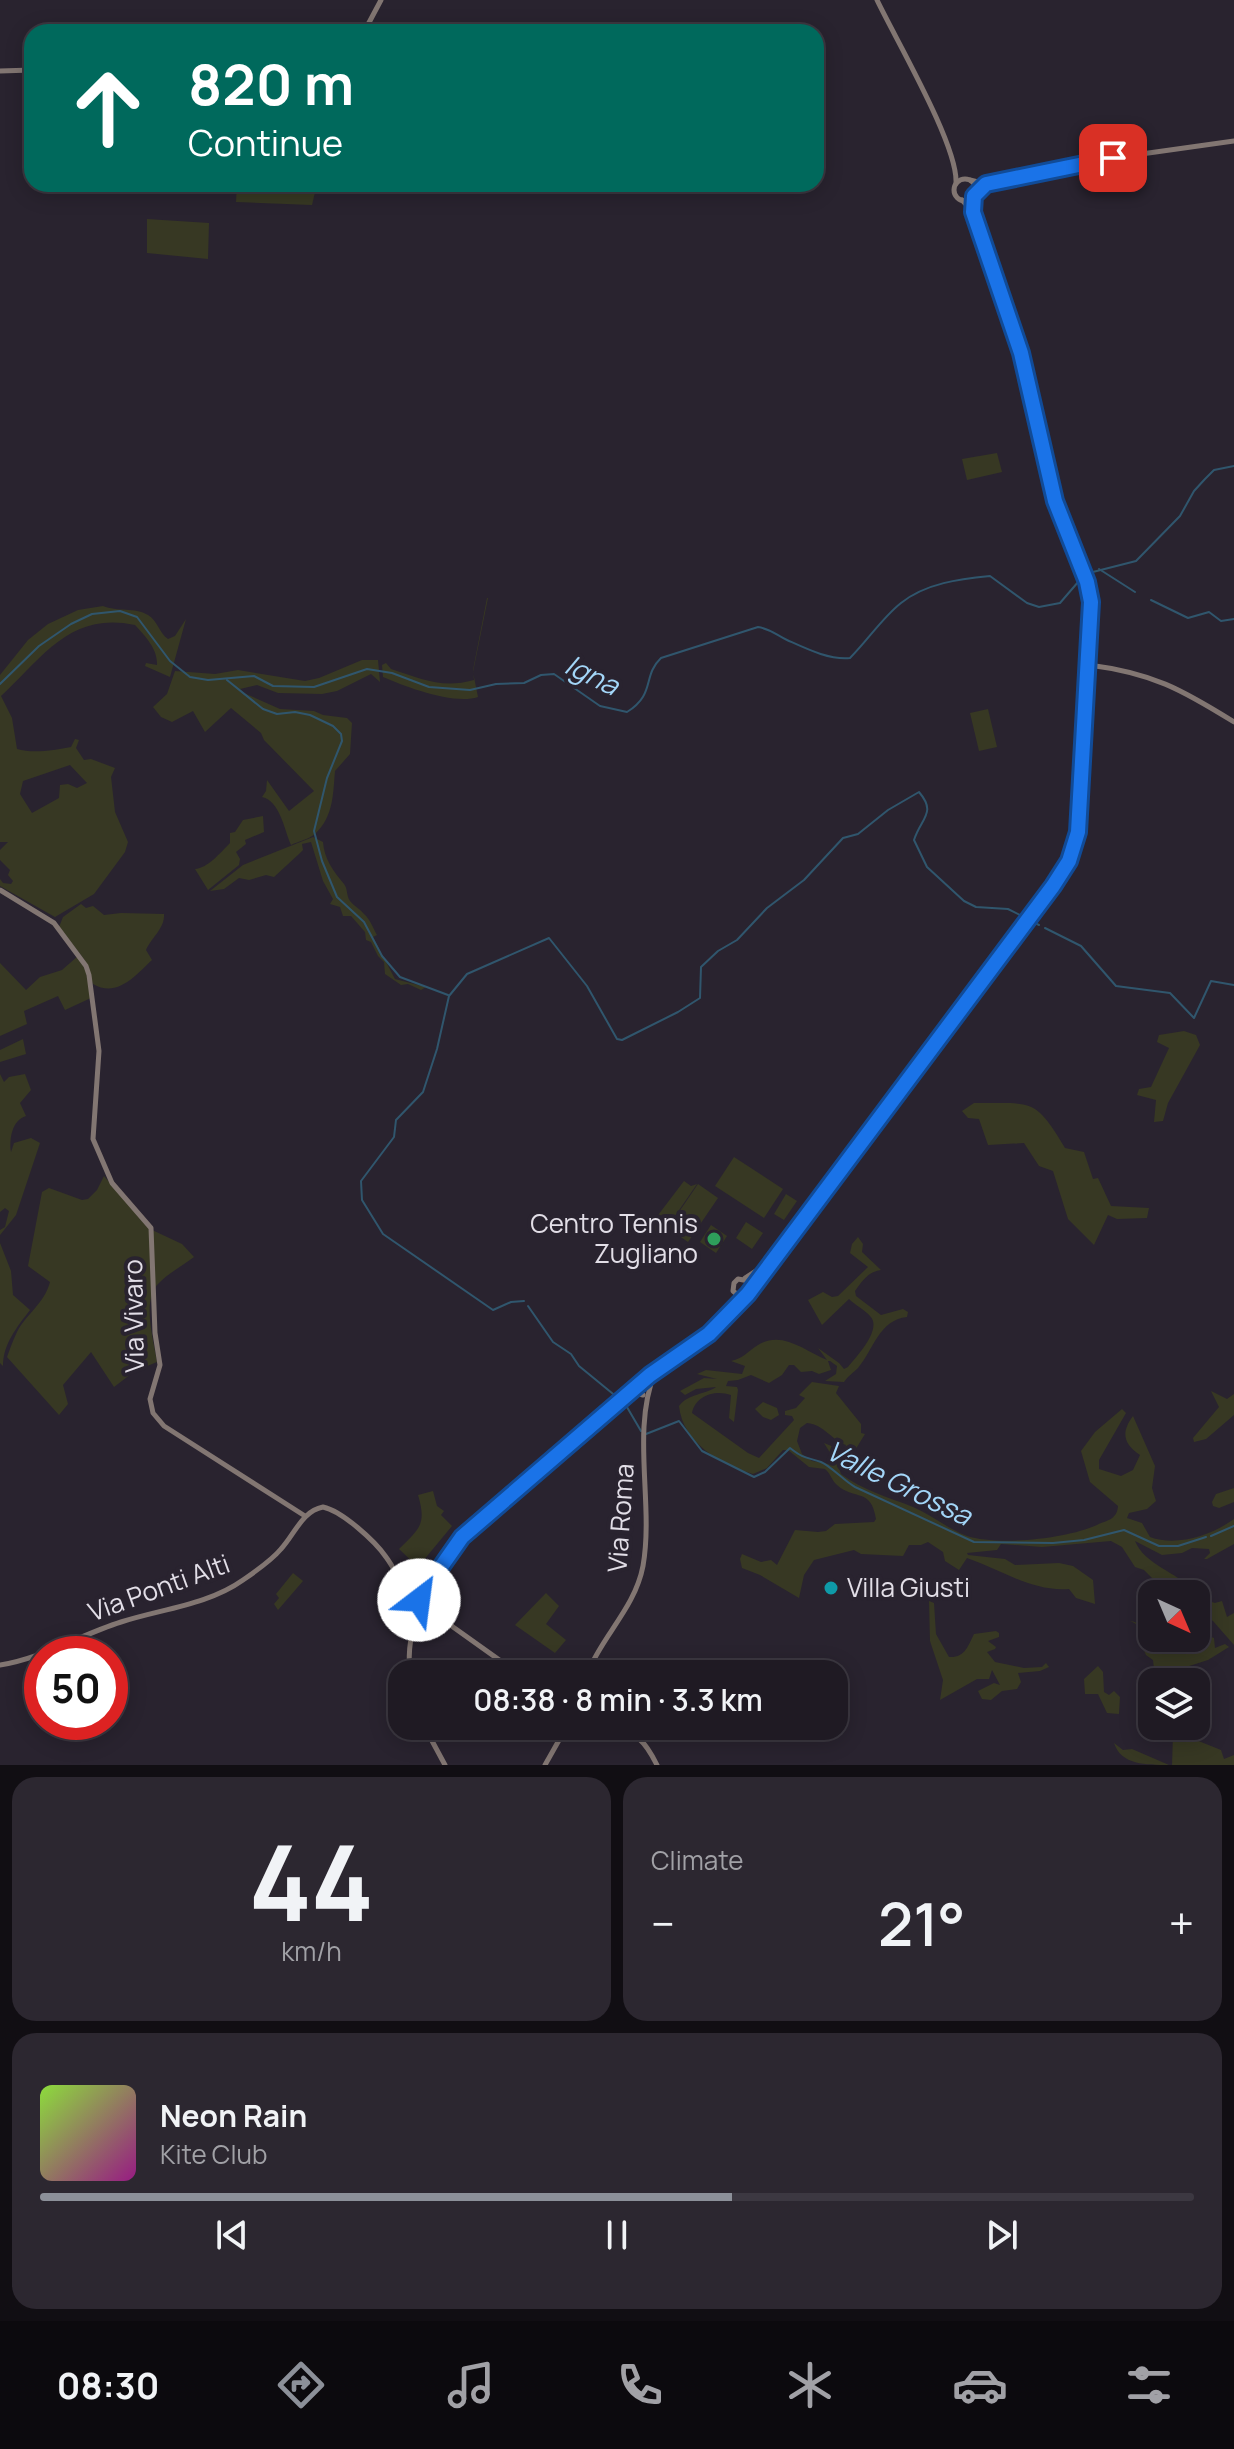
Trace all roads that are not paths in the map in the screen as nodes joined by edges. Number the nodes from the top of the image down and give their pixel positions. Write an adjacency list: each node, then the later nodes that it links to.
1 (381, 0): 3 (main road)
2 (877, 0): 7 (main road)
3 (368, 24)
4 (24, 70): 5 (main road)
5 (0, 71)
6 (1234, 141): 10 (main road)
7 (957, 170): 8 (main road); 9 (main road)
8 (969, 180): 9 (main road); 10 (main road); 11 (main road)
9 (956, 183): 12 (main road)
10 (986, 184): 11 (main road)
11 (974, 195): 12 (main road); 13 (main road)
12 (962, 200): 13 (main road)
13 (973, 212): 14 (main road)
14 (1089, 665): 15 (main road); 17 (main road)
15 (1234, 722)
16 (0, 890): 27 (main road, Via Vivaro)
17 (776, 1255): 18 (main road); 20 (main road)
18 (743, 1278): 19 (main road); 20 (main road)
19 (733, 1291): 20 (main road); 21 (main road)
20 (749, 1293): 21 (main road)
21 (730, 1312): 22 (main road)
22 (656, 1371): 23 (main road); 24 (main road, Via Roma)
23 (641, 1383): 24 (main road); 25 (main road); 26 (main road, Via Roma)
24 (649, 1388): 26 (main road, Via Roma)
25 (631, 1392): 26 (main road); 28 (main road)
26 (645, 1397): 39 (main road, Via Roma)
27 (305, 1516): 29 (main road); 40 (main road, Via Ponti Alti)
28 (429, 1584): 30 (main road); 32 (main road)
29 (404, 1589): 30 (main road); 31 (main road)
30 (416, 1599): 31 (main road); 32 (main road)
31 (408, 1603): 33 (main road)
32 (424, 1605): 34 (main road); 35 (main road)
33 (410, 1615): 34 (main road); 36 (main road)
34 (421, 1615): 35 (main road); 36 (main road)
35 (434, 1615): 38 (main road)
36 (413, 1629): 37 (main road)
37 (411, 1660)
38 (499, 1660)
39 (595, 1660)
40 (0, 1665)
41 (432, 1740): 44 (main road)
42 (559, 1740): 45 (main road)
43 (640, 1740): 46 (main road)
44 (445, 1765)
45 (545, 1765)
46 (657, 1765)

